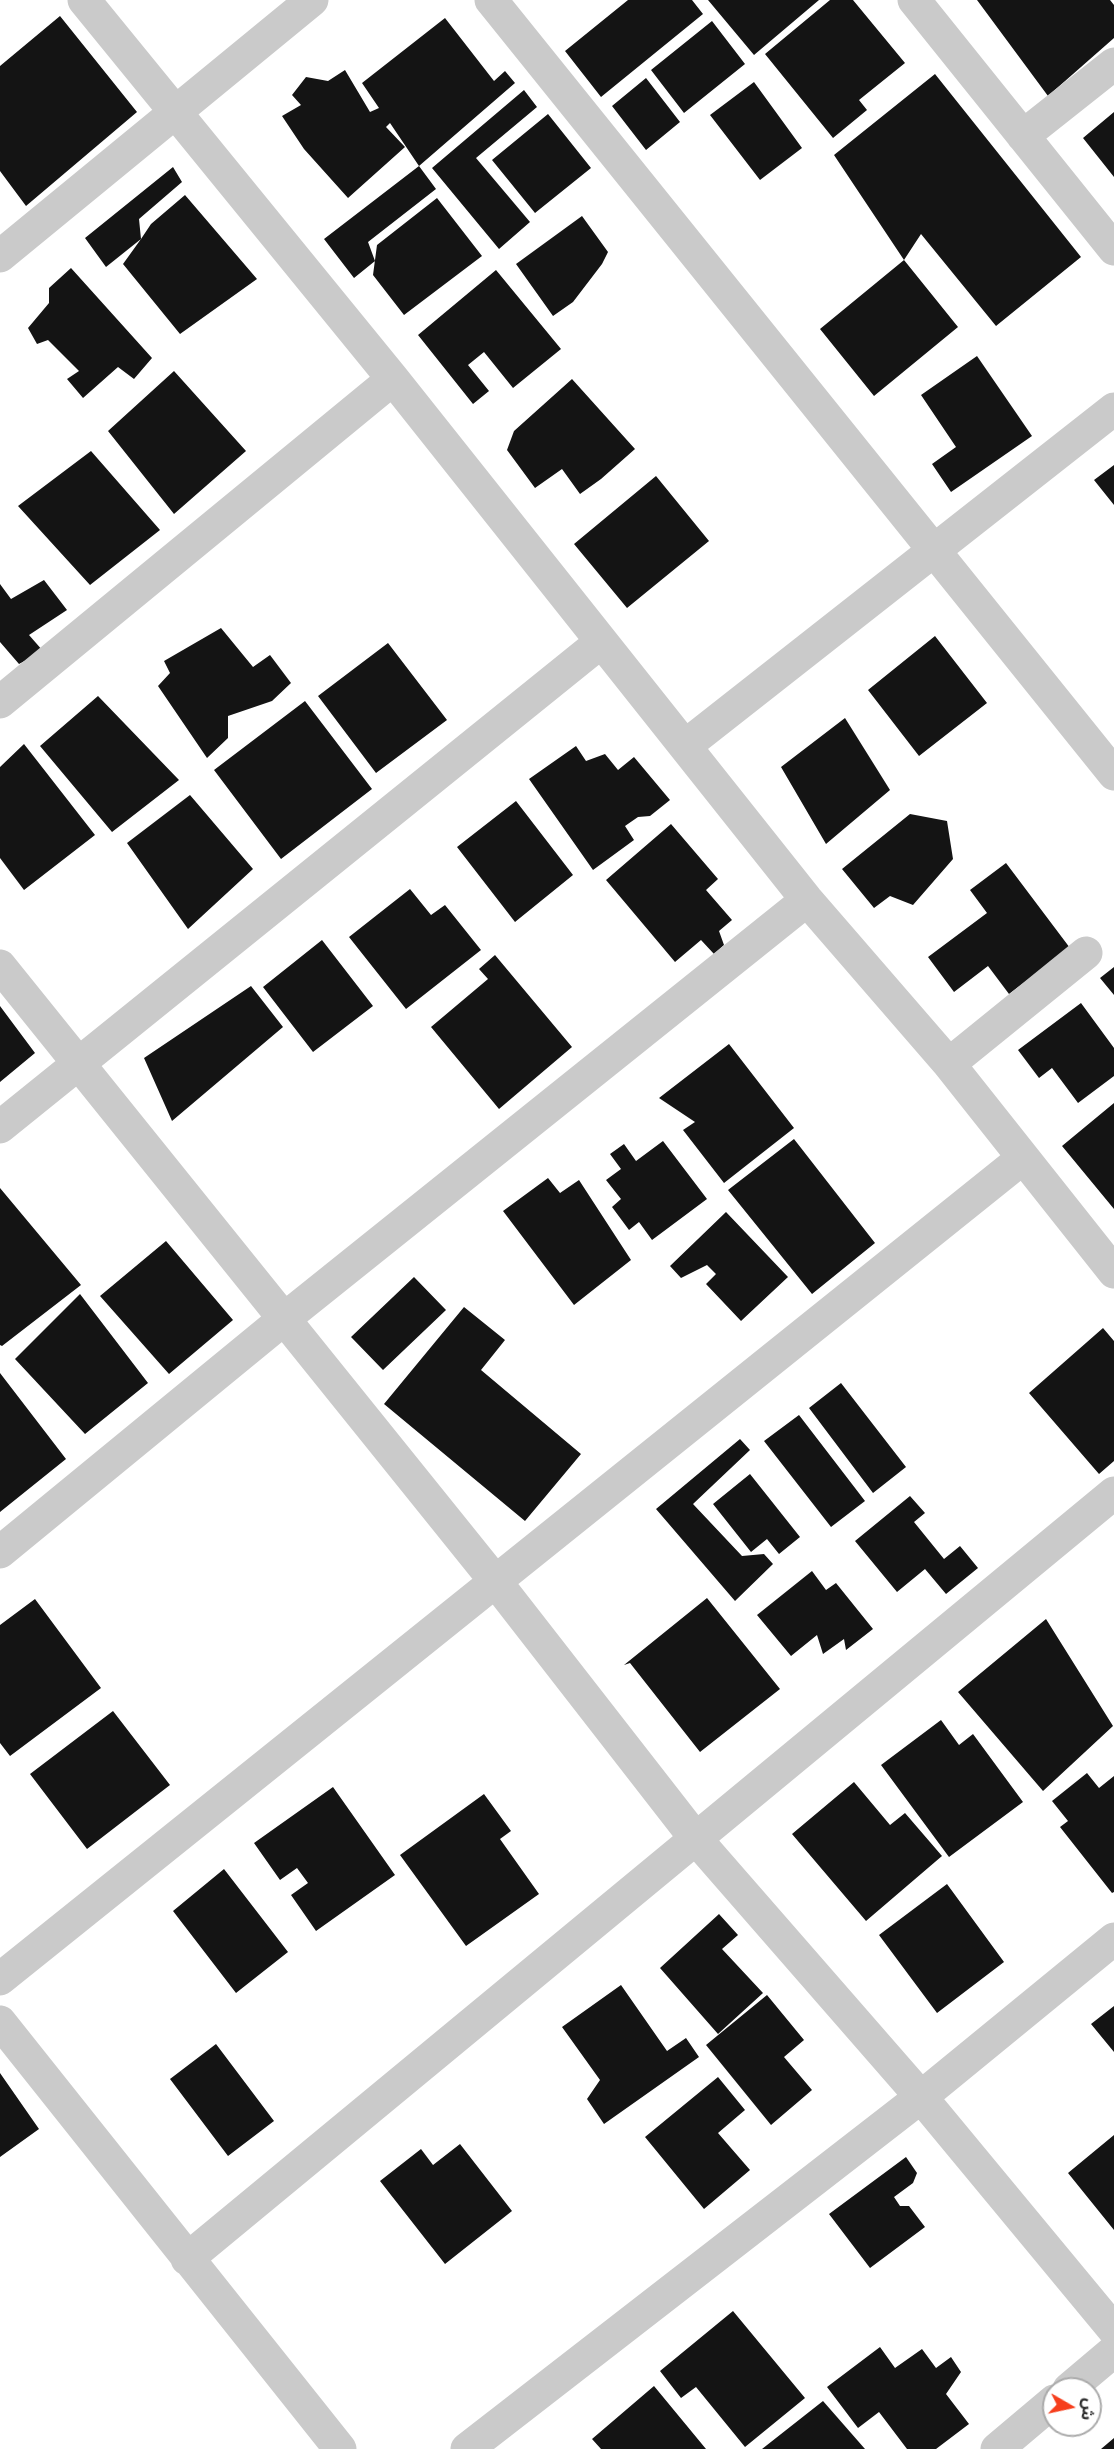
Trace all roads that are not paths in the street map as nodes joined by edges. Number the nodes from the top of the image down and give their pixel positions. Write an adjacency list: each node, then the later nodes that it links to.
1 (84, 0): 6 (street)
2 (312, 0): 6 (street)
3 (491, 0): 12 (street)
4 (914, 0): 7 (street)
5 (1114, 63): 7 (street)
6 (175, 112): 9 (street); 10 (street)
7 (1023, 136): 8 (street)
8 (1114, 249)
9 (0, 256)
10 (393, 379): 13 (street); 14 (street)
11 (1114, 409): 12 (street)
12 (934, 548): 15 (street); 16 (street)
13 (601, 642): 15 (street); 20 (street)
14 (0, 702)
15 (685, 746): 17 (street)
16 (1114, 774)
17 (807, 900): 21 (street); 25 (street)
18 (1086, 953): 21 (street)
19 (0, 966): 20 (street)
20 (78, 1064): 22 (street); 25 (street)
21 (949, 1064): 23 (street)
22 (0, 1127)
23 (1023, 1158): 24 (street); 28 (street)
24 (1114, 1272)
25 (284, 1319): 27 (street); 28 (street)
26 (1114, 1493): 29 (street)
27 (0, 1552)
28 (496, 1582): 29 (street); 31 (street)
29 (696, 1839): 33 (street); 34 (street)
30 (1114, 1939): 33 (street)
31 (0, 1979)
32 (0, 2022): 34 (street)
33 (921, 2097): 35 (street); 40 (street)
34 (186, 2259): 39 (street)
35 (1114, 2330)
36 (1114, 2351): 37 (street)
37 (1083, 2377)
38 (1042, 2411): 41 (street)
39 (340, 2449)
40 (467, 2449)
41 (997, 2449)

